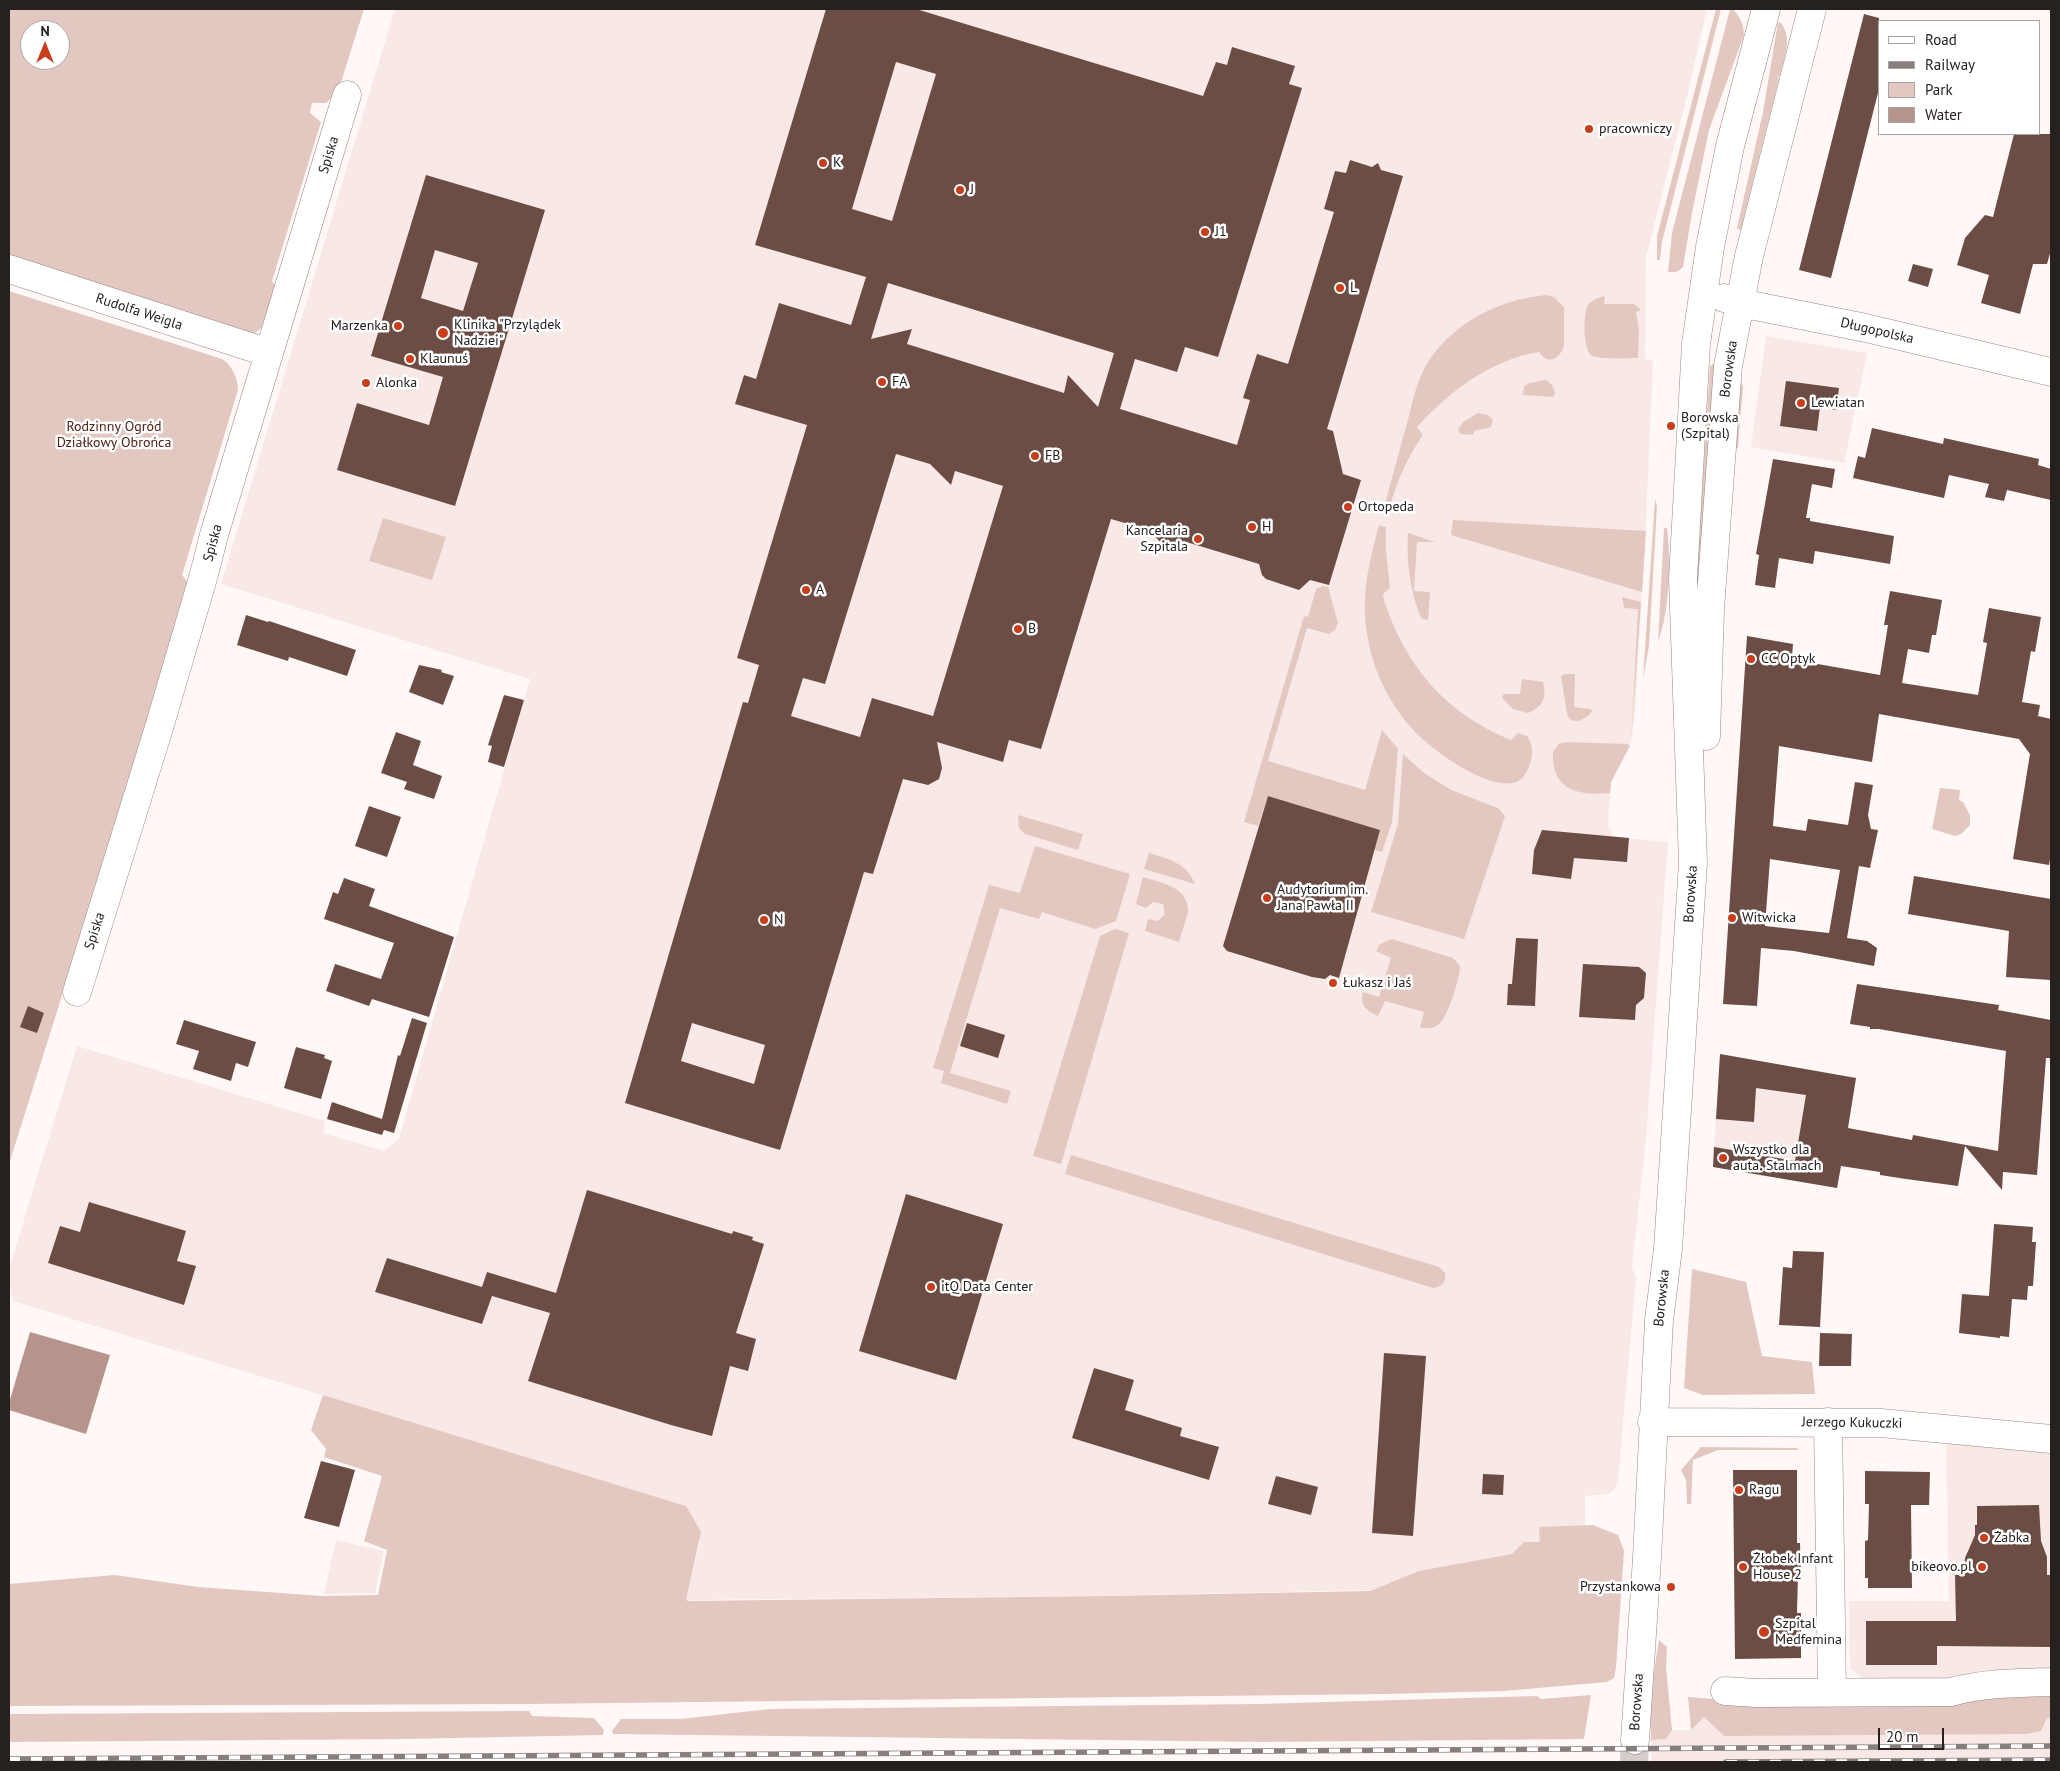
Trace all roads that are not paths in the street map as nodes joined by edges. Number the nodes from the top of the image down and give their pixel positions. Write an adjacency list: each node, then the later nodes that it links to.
1 (1766, 9): 5 (street, Borowska)
2 (1812, 9): 6 (street, Borowska)
3 (347, 95): 7 (street, Spiska)
4 (9, 269): 7 (street, Rudolfa Weigla)
5 (1703, 291): 6 (street, Długopolska); 9 (street, Borowska)
6 (1740, 303): 8 (street, Długopolska); 9 (street, Borowska)
7 (270, 353): 10 (street, Spiska)
8 (2051, 372)
9 (1693, 856): 11 (street, Borowska)
10 (77, 992)
11 (1652, 1422): 12 (street, Jerzego Kukuczki); 17 (street, Borowska)
12 (1828, 1422): 13 (street, Jerzego Kukuczki); 16 (street)
13 (2051, 1438)
14 (2051, 1682): 16 (street)
15 (1725, 1691): 16 (street)
16 (1832, 1692)
17 (1634, 1740)

